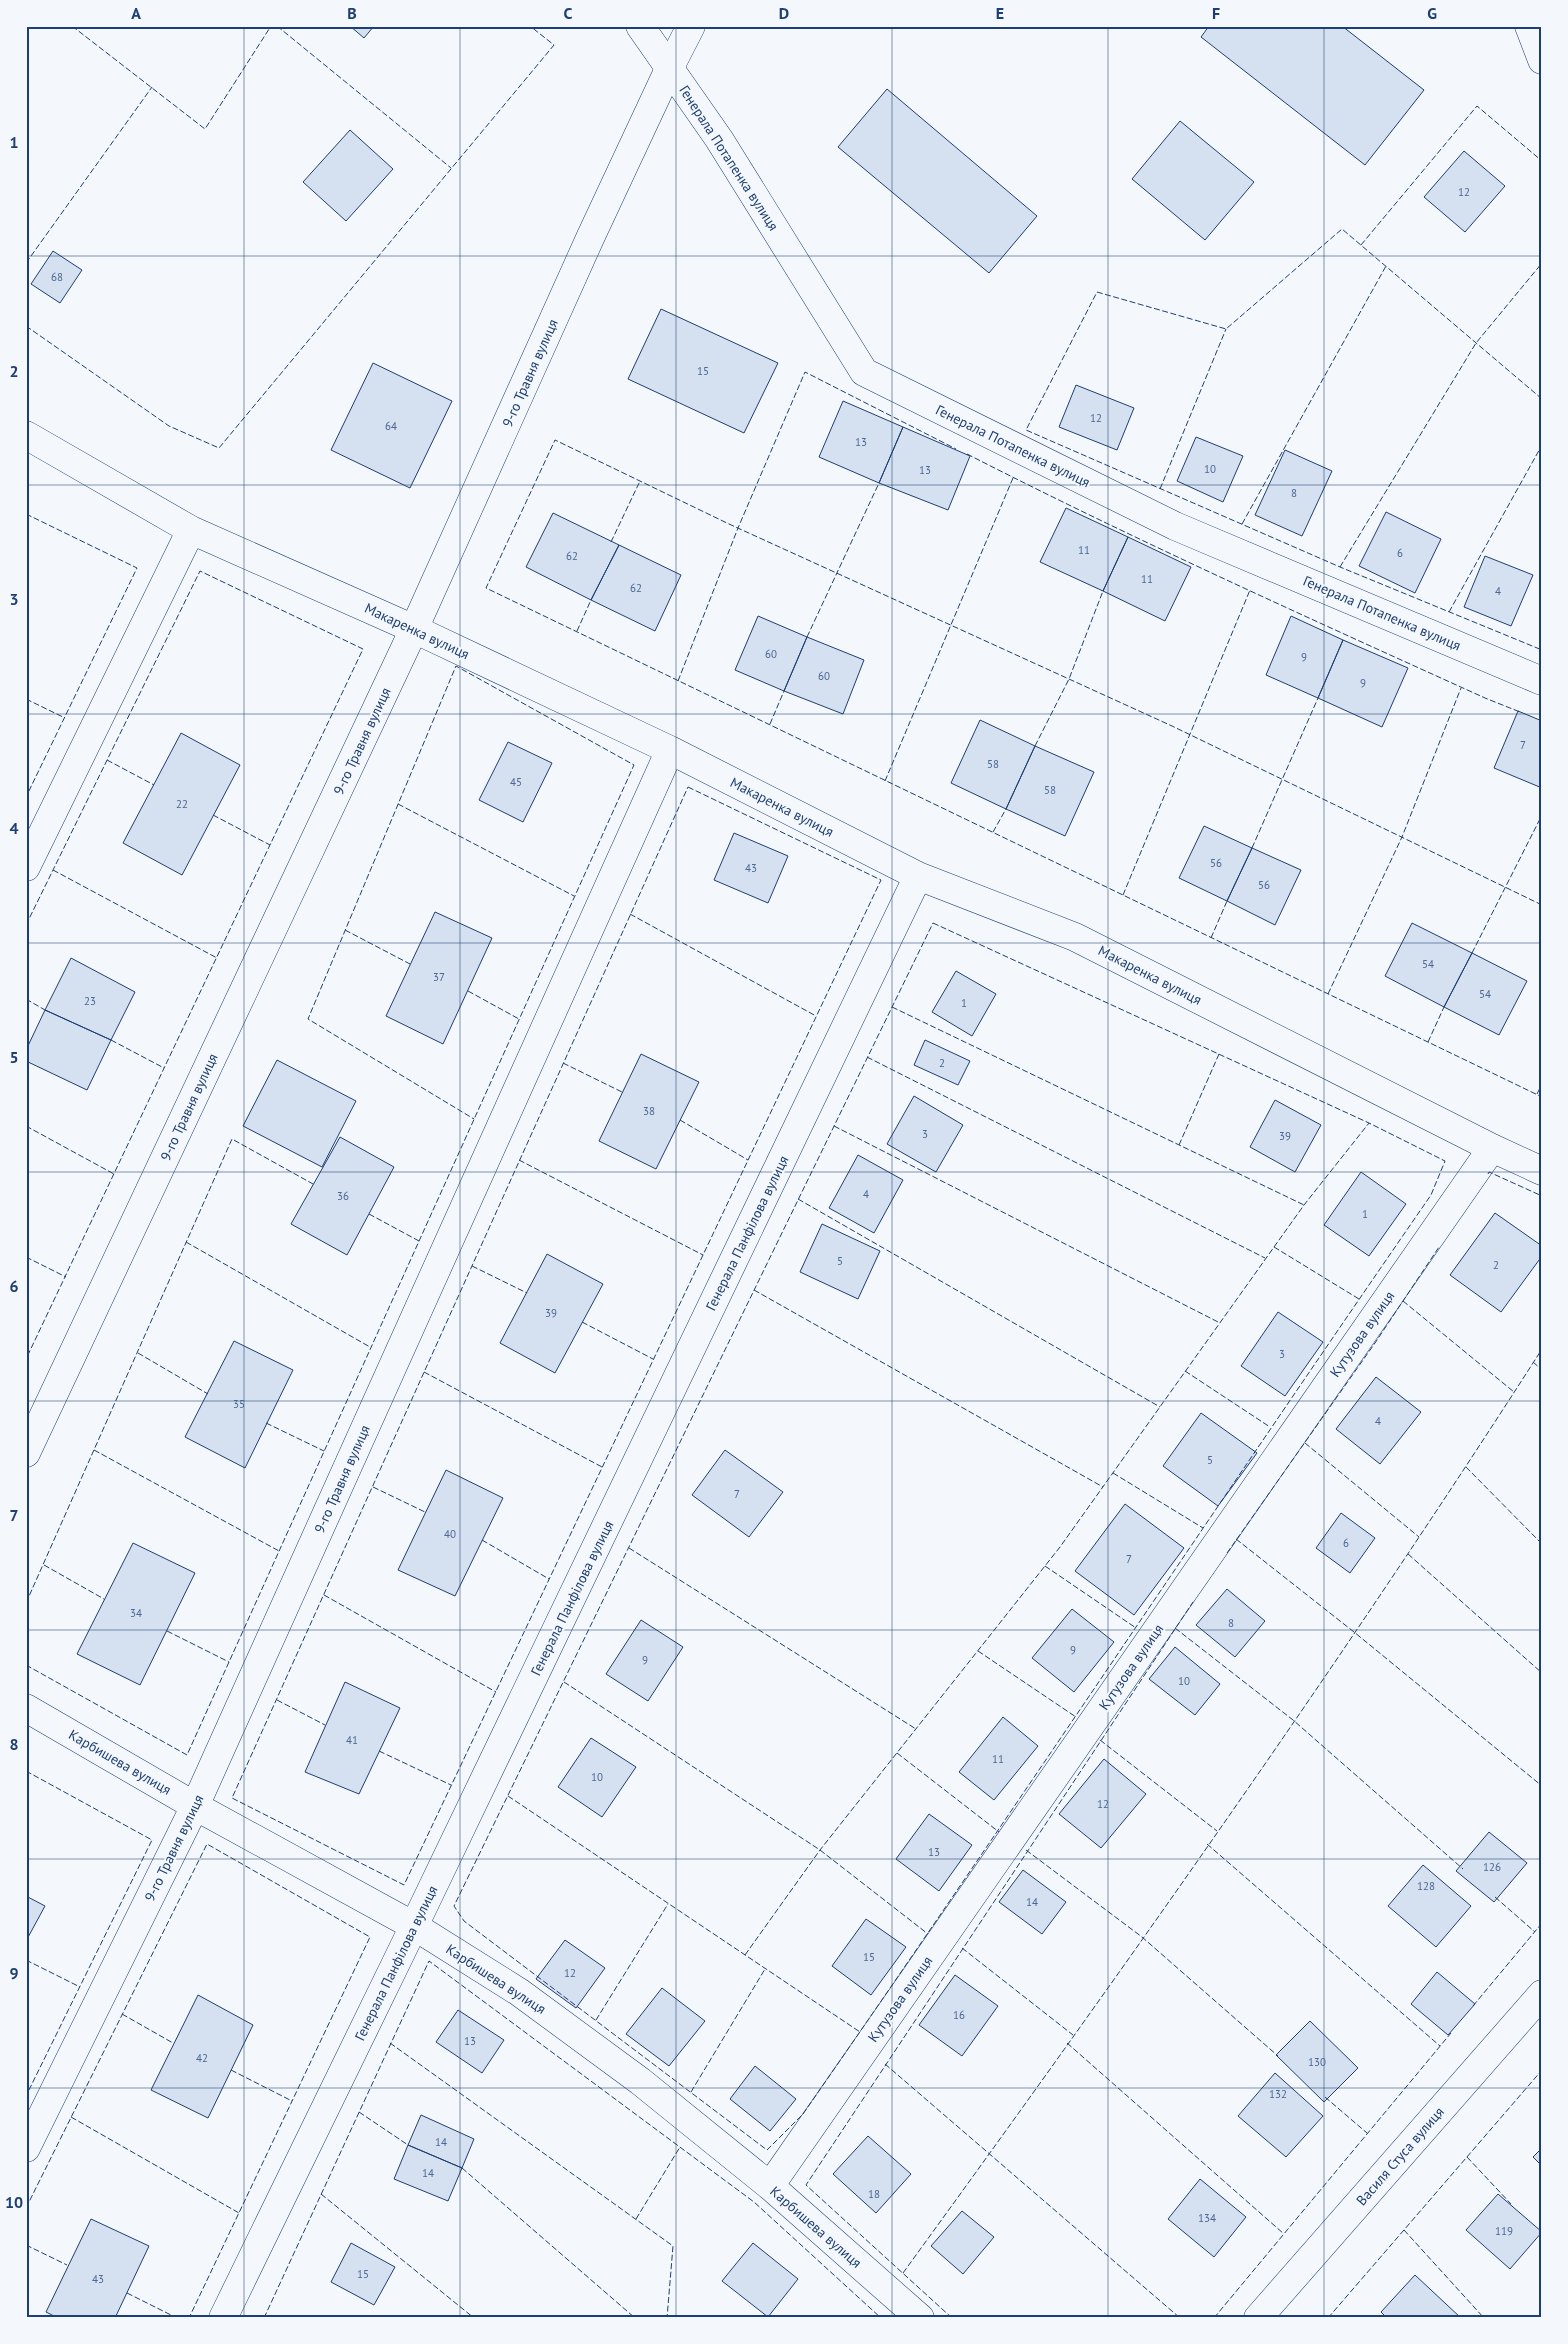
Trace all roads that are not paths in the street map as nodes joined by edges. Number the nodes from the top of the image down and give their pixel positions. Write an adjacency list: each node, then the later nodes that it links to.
1 (640, 26): 5 (street, Генерала Потапенка вулиця)
2 (691, 26): 5 (street, 9-го Травня вулиця)
3 (1529, 26): 4 (street)
4 (1542, 60)
5 (670, 67): 8 (street, 9-го Травня вулиця); 9 (street, Генерала Потапенка вулиця)
6 (26, 435): 7 (street, Макаренка вулиця)
7 (191, 530): 8 (street, Макаренка вулиця); 11 (street)
8 (414, 629): 10 (street, Макаренка вулиця); 15 (street, 9-го Травня вулиця)
9 (1542, 681)
10 (670, 750): 12 (street, Макаренка вулиця); 17 (street, 9-го Травня вулиця)
11 (26, 868)
12 (918, 876): 13 (street, Макаренка вулиця); 18 (street, Генерала Панфілова вулиця)
13 (1492, 1148): 14 (street, Макаренка вулиця); 21 (street, Кутузова вулиця)
14 (1542, 1171)
15 (26, 1453)
16 (26, 1708): 17 (street, Карбишева вулиця)
17 (195, 1806): 18 (street, Карбишева вулиця); 20 (street, 9-го Травня вулиця)
18 (414, 1926): 21 (street, Карбишева вулиця); 22 (street, Генерала Панфілова вулиця)
19 (1542, 1994): 24 (street, Василя Стуса вулиця)
20 (26, 2148)
21 (770, 2186): 23 (street, Карбишева вулиця)
22 (223, 2318)
23 (920, 2318)
24 (1258, 2318)

